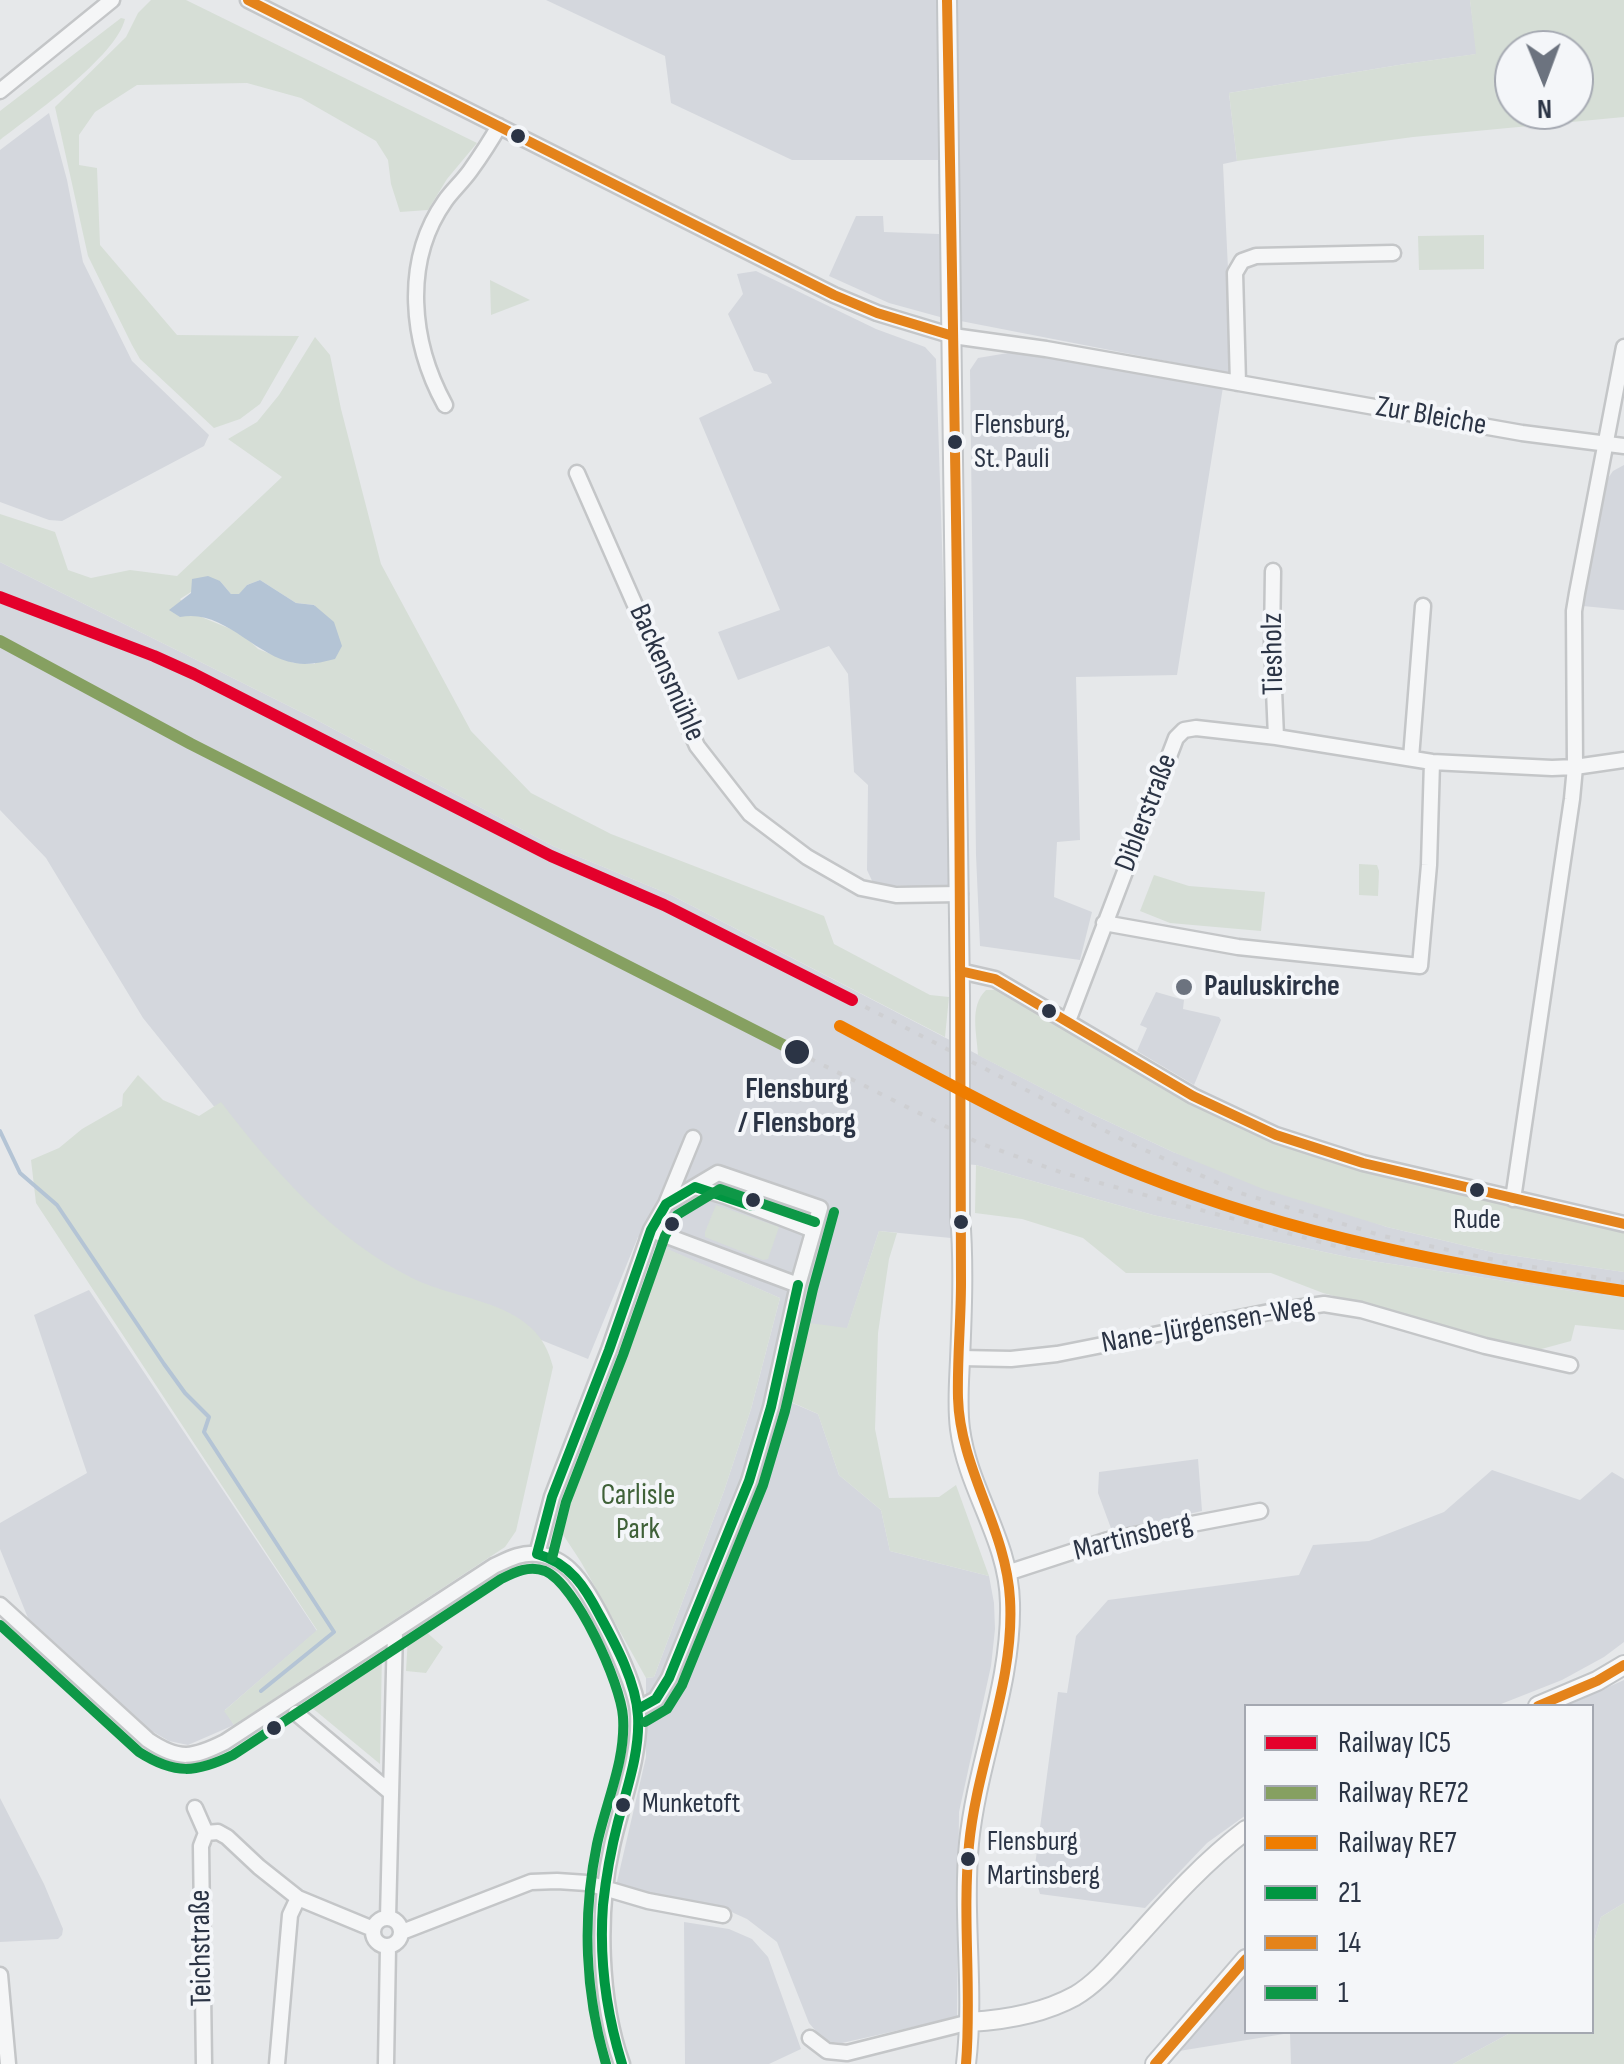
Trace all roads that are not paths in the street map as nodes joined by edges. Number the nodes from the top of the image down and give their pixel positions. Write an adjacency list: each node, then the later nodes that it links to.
1 (112, 0): 4 (street)
2 (248, 0): 5 (street, Zur Bleiche)
3 (948, 0): 7 (main road)
4 (0, 91)
5 (499, 126): 7 (street, Zur Bleiche); 10 (street)
6 (1392, 253): 9 (street)
7 (953, 336): 9 (street, Zur Bleiche); 21 (main road)
8 (1624, 347): 11 (street)
9 (1238, 383): 11 (street, Zur Bleiche)
10 (446, 405)
11 (1605, 444): 12 (street, Zur Bleiche); 20 (street)
12 (1624, 446)
13 (577, 474): 21 (street, Backensmühle)
14 (1273, 572): 16 (street, Tiesholz)
15 (1423, 606): 17 (street)
16 (1276, 737): 17 (street, Diblerstraße); 22 (street, Diblerstraße)
17 (1411, 758): 19 (street, Diblerstraße)
18 (1624, 760): 20 (street, Diblerstraße)
19 (1432, 762): 20 (street, Diblerstraße); 22 (street)
20 (1575, 767): 27 (street)
21 (960, 894): 23 (main road)
22 (1104, 923): 24 (street, Diblerstraße)
23 (960, 972): 24 (street); 33 (main road, bridge)
24 (1068, 1021): 27 (street)
25 (693, 1138): 28 (street)
26 (695, 1187): 28 (street); 31 (street); 31 (street)
27 (1513, 1198): 29 (street)
28 (666, 1204): 30 (street)
29 (1624, 1224)
30 (650, 1230): 32 (street); 36 (street)
31 (813, 1230): 32 (street)
32 (798, 1285): 42 (street)
33 (960, 1358): 34 (street, Nane-Jürgensen-Weg); 37 (main road)
34 (1570, 1364)
35 (1260, 1510): 37 (street, Martinsberg)
36 (537, 1554): 39 (street); 42 (street)
37 (1008, 1572): 57 (main road)
38 (0, 1606): 39 (street)
39 (395, 1631): 44 (street)
40 (1624, 1665): 41 (main road)
41 (1543, 1704)
42 (638, 1709): 48 (street)
43 (296, 1713): 44 (street)
44 (390, 1792): 51 (street)
45 (195, 1808): 47 (street)
46 (1244, 1832): 57 (main road)
47 (206, 1833): 49 (street); 61 (street, Teichstraße)
48 (605, 1888): 50 (street); 53 (street); 64 (street)
49 (298, 1898): 52 (street); 62 (street)
50 (724, 1914)
51 (388, 1918): 52 (street); 53 (street)
52 (373, 1929): 54 (street)
53 (402, 1932): 54 (street)
54 (388, 1947): 63 (street)
55 (1244, 1961): 59 (main road)
56 (0, 1974): 60 (street)
57 (970, 2031): 58 (street); 65 (main road)
58 (810, 2038)
59 (1158, 2060)
60 (8, 2064)
61 (204, 2064)
62 (277, 2064)
63 (386, 2064)
64 (622, 2064)
65 (966, 2064)

